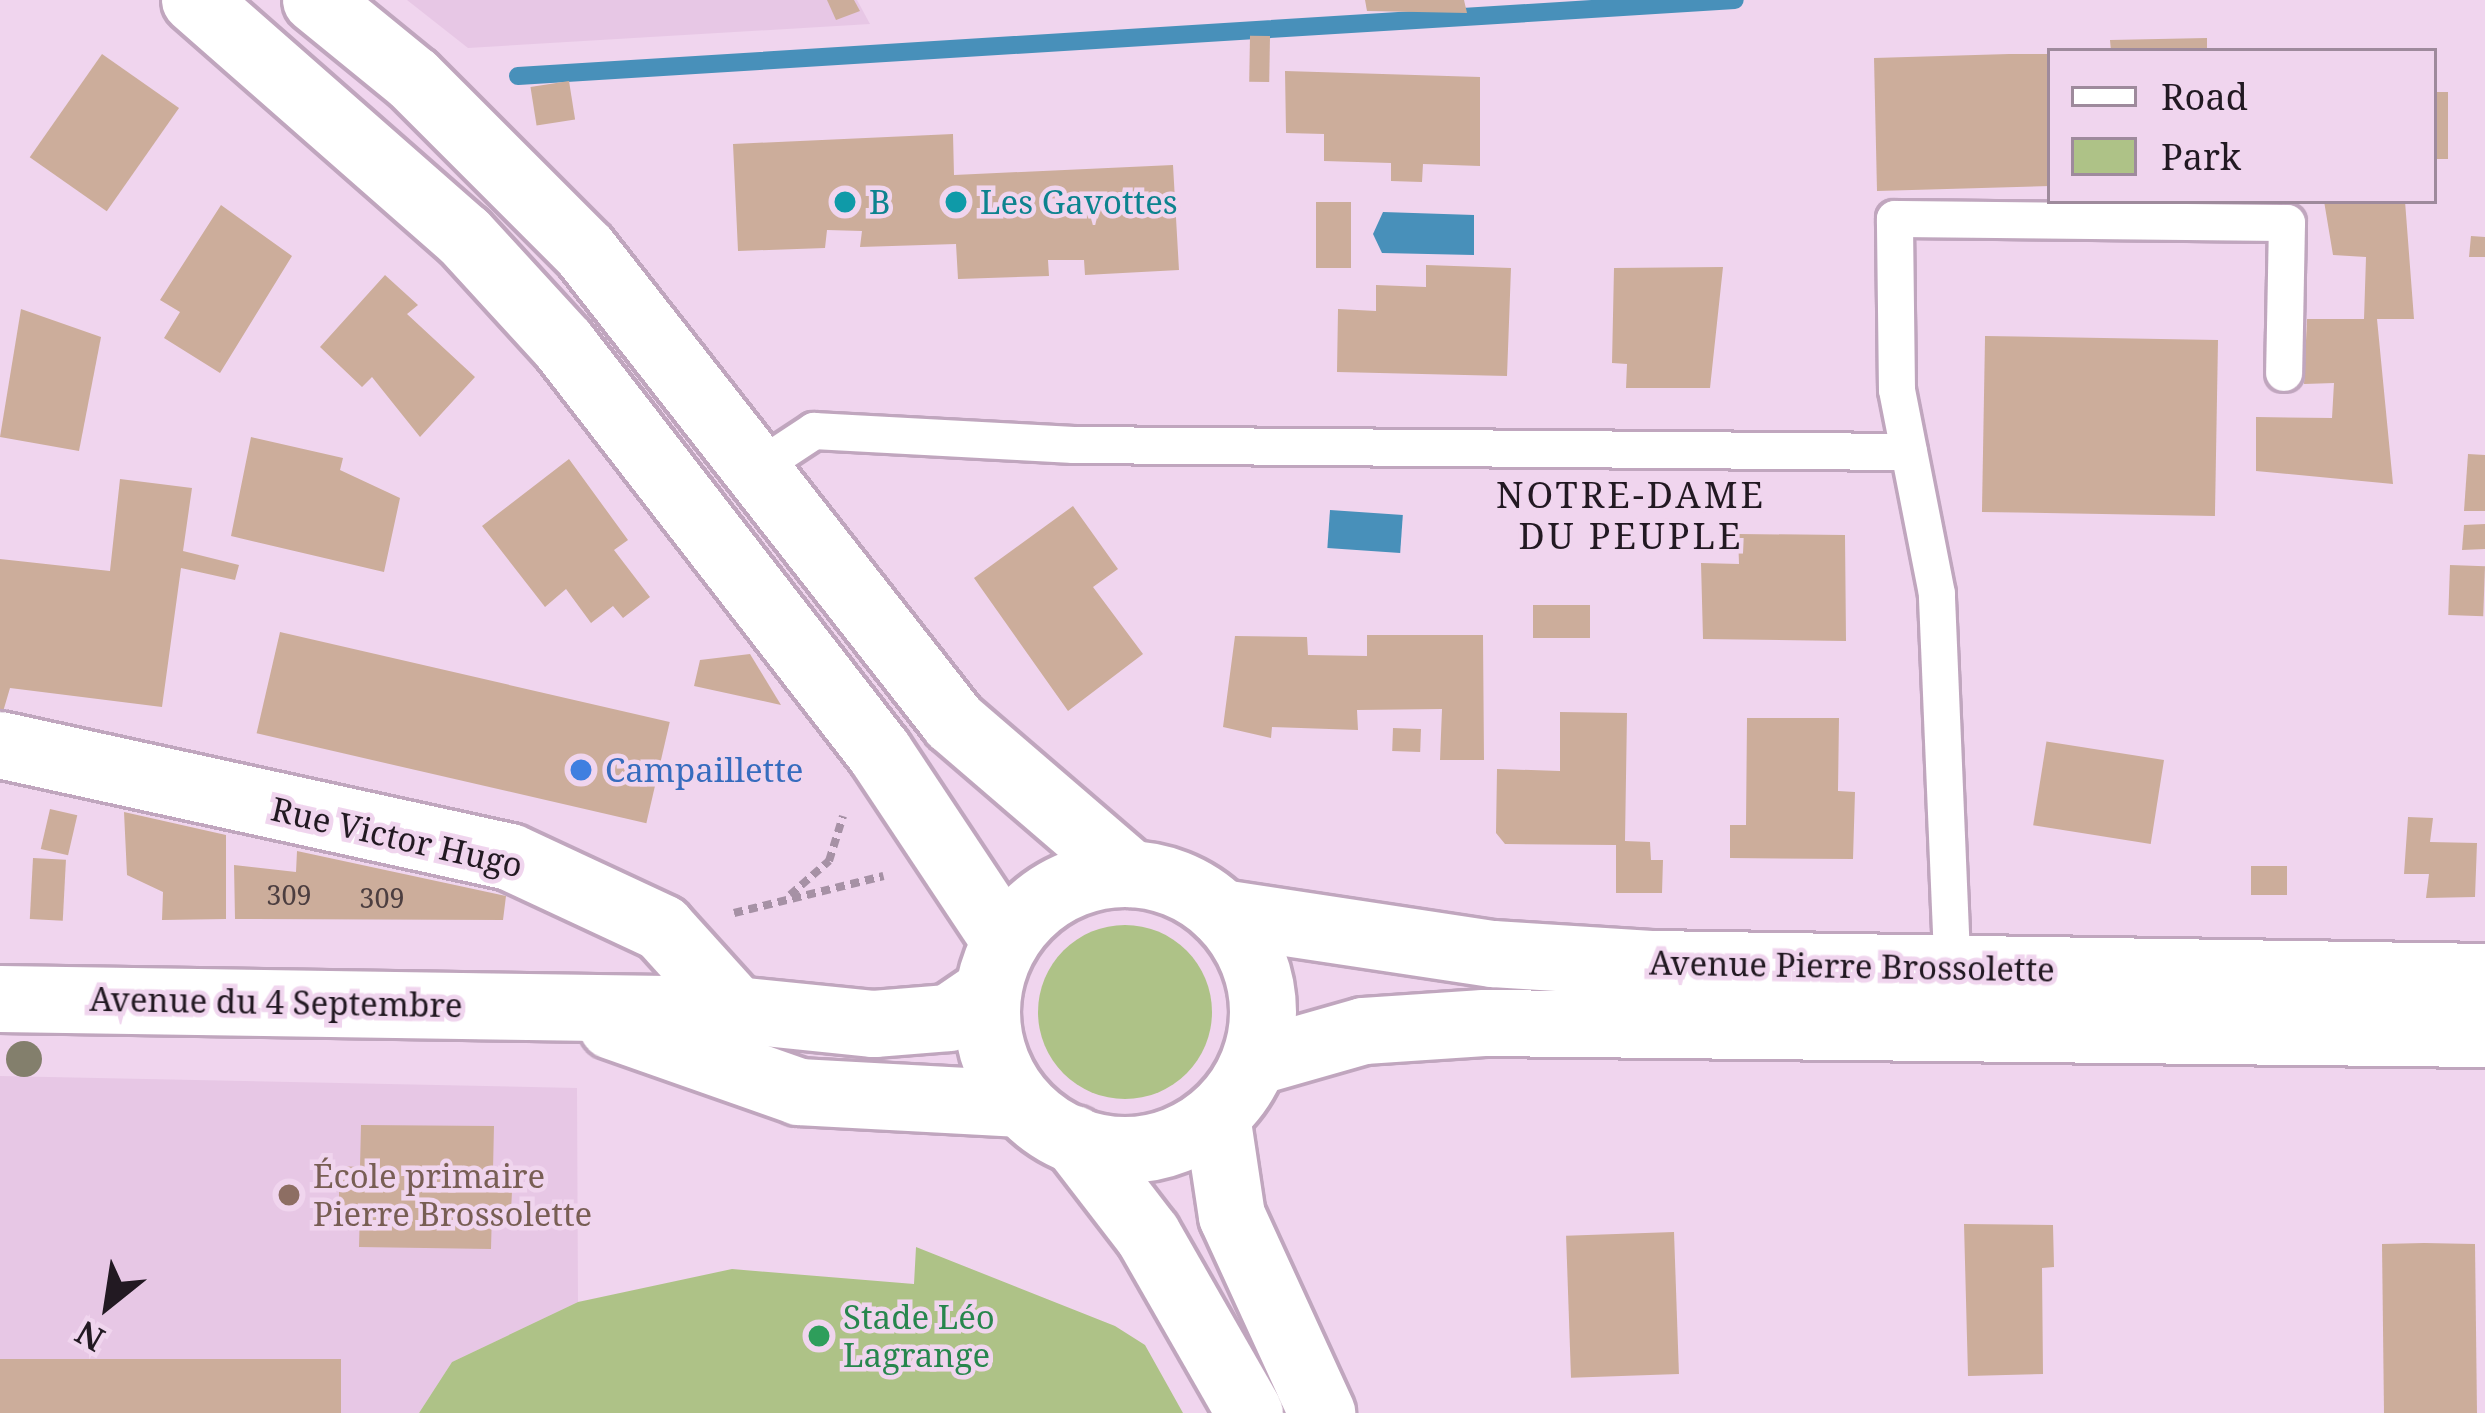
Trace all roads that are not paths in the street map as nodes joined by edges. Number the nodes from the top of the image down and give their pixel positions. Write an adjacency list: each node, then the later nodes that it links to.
1 (195, 0): 9 (main road)
2 (316, 0): 5 (main road)
3 (2284, 373): 4 (lane)
4 (1909, 452): 5 (lane); 11 (lane)
5 (760, 466): 7 (main road)
6 (0, 745): 14 (main road, Rue Victor Hugo)
7 (1131, 874): 8 (main road); 9 (main road)
8 (1221, 913): 11 (main road, Avenue Pierre Brossolette); 17 (main road)
9 (996, 967): 14 (main road, Avenue du 4 Septembre); 19 (main road)
10 (2485, 976): 11 (main road, Avenue Pierre Brossolette)
11 (1954, 996): 15 (main road, Avenue Pierre Brossolette); 17 (main road, Avenue Pierre Brossolette)
12 (0, 999): 13 (main road, Avenue du 4 Septembre)
13 (551, 1005): 14 (main road, Avenue du 4 Septembre); 16 (main road)
14 (736, 1010): 16 (main road)
15 (2485, 1034)
16 (671, 1046): 19 (main road)
17 (1255, 1062): 18 (main road)
18 (1217, 1116): 19 (main road); 21 (main road)
19 (1047, 1122): 20 (main road)
20 (1250, 1413)
21 (1322, 1413)

